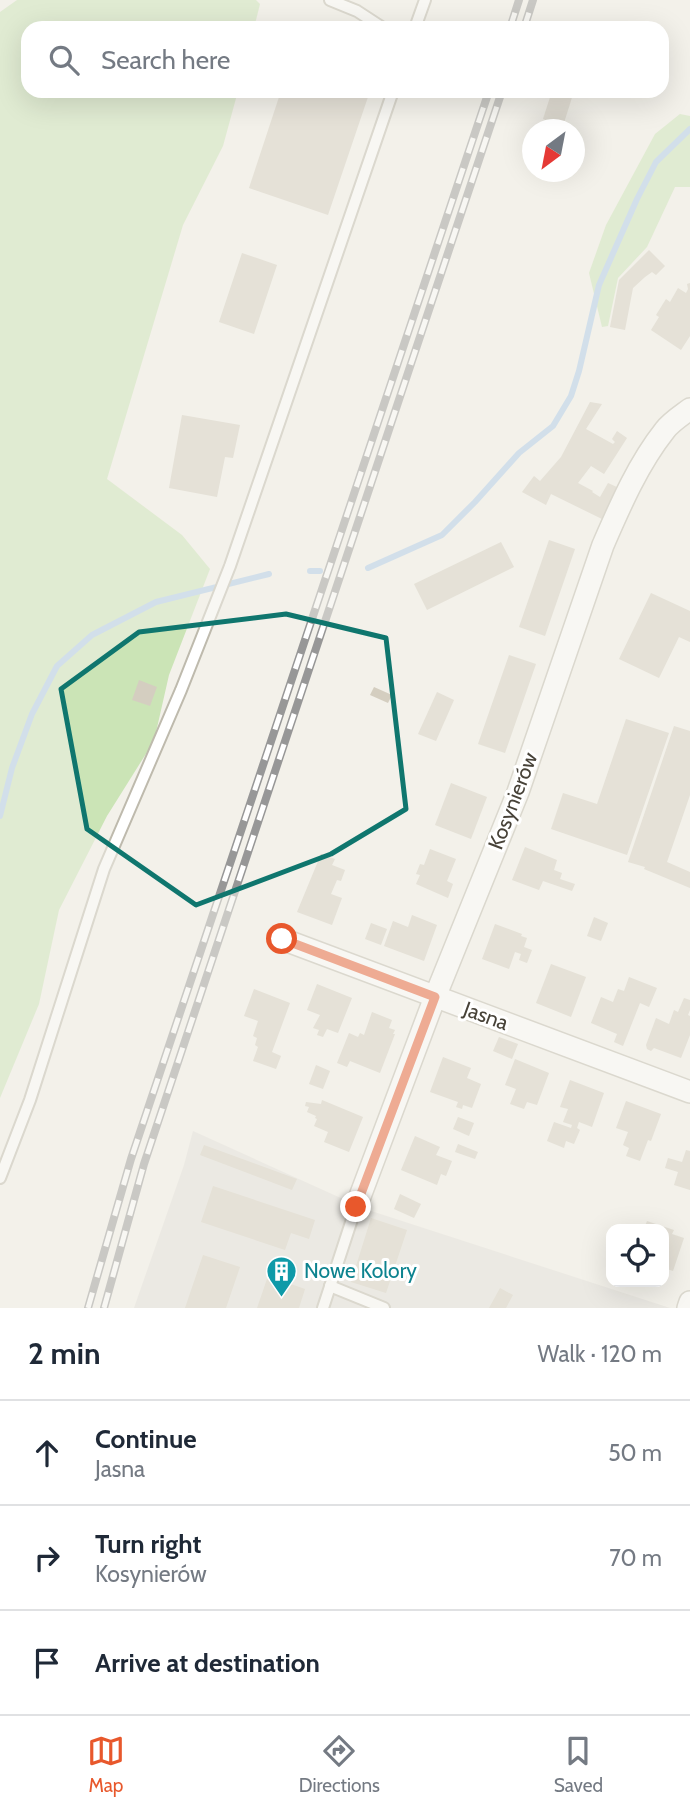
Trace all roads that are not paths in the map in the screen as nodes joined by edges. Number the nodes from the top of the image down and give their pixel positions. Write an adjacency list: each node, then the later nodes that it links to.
1 (330, 0): 3 (lane)
2 (425, 0): 4 (lane)
3 (372, 21)
4 (418, 21)
5 (391, 98): 10 (lane)
6 (690, 409): 8 (street, Kosynierów)
7 (282, 939): 8 (street, Jasna)
8 (435, 997): 9 (street, Jasna); 11 (street, Kosynierów)
9 (690, 1092)
10 (0, 1178)
11 (356, 1207): 12 (lane)
12 (330, 1286): 14 (lane); 15 (lane)
13 (690, 1302): 16 (street)
14 (323, 1308)
15 (384, 1308)
16 (688, 1308)

